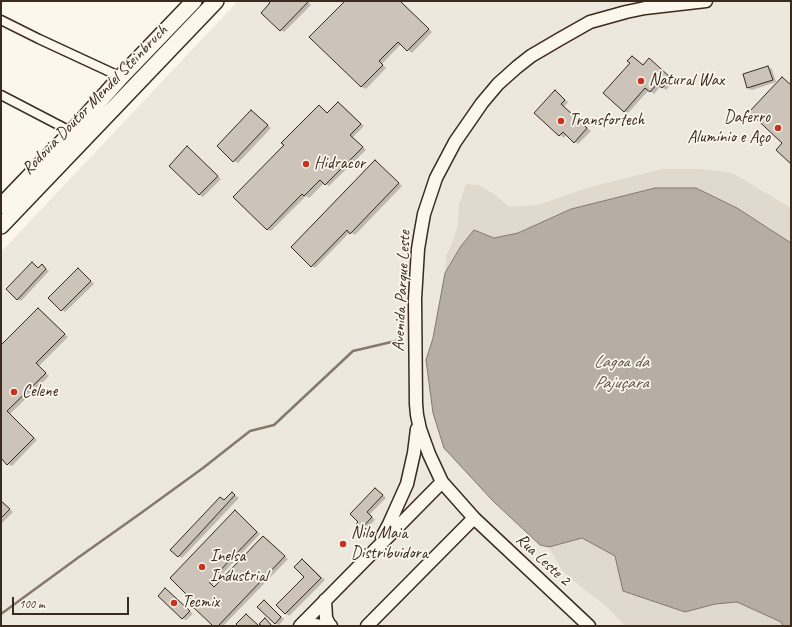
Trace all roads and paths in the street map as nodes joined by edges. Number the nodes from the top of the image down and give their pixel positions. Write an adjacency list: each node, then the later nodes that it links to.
1 (216, 1): 9 (highway, Rodovia Doutor Mendel Steinbruch)
2 (706, 1): 10 (street, Avenida Parque Leste)
3 (188, 3): 5 (highway, Rodovia Doutor Mendel Steinbruch)
4 (1, 20): 5 (street)
5 (121, 77): 7 (highway, Rodovia Doutor Mendel Steinbruch)
6 (1, 95): 7 (street)
7 (72, 132): 8 (highway, Rodovia Doutor Mendel Steinbruch)
8 (1, 206)
9 (1, 226)
10 (417, 415): 11 (street, Avenida Parque Leste); 13 (street)
11 (442, 482): 12 (street, Avenida Parque Leste); 13 (street)
12 (474, 518): 19 (street); 20 (street, Rua Leste 2)
13 (375, 549): 14 (street)
14 (325, 600): 15 (street); 18 (street)
15 (300, 626)
16 (307, 626): 17 (street)
17 (320, 626)
18 (332, 626)
19 (367, 626)
20 (589, 626)

